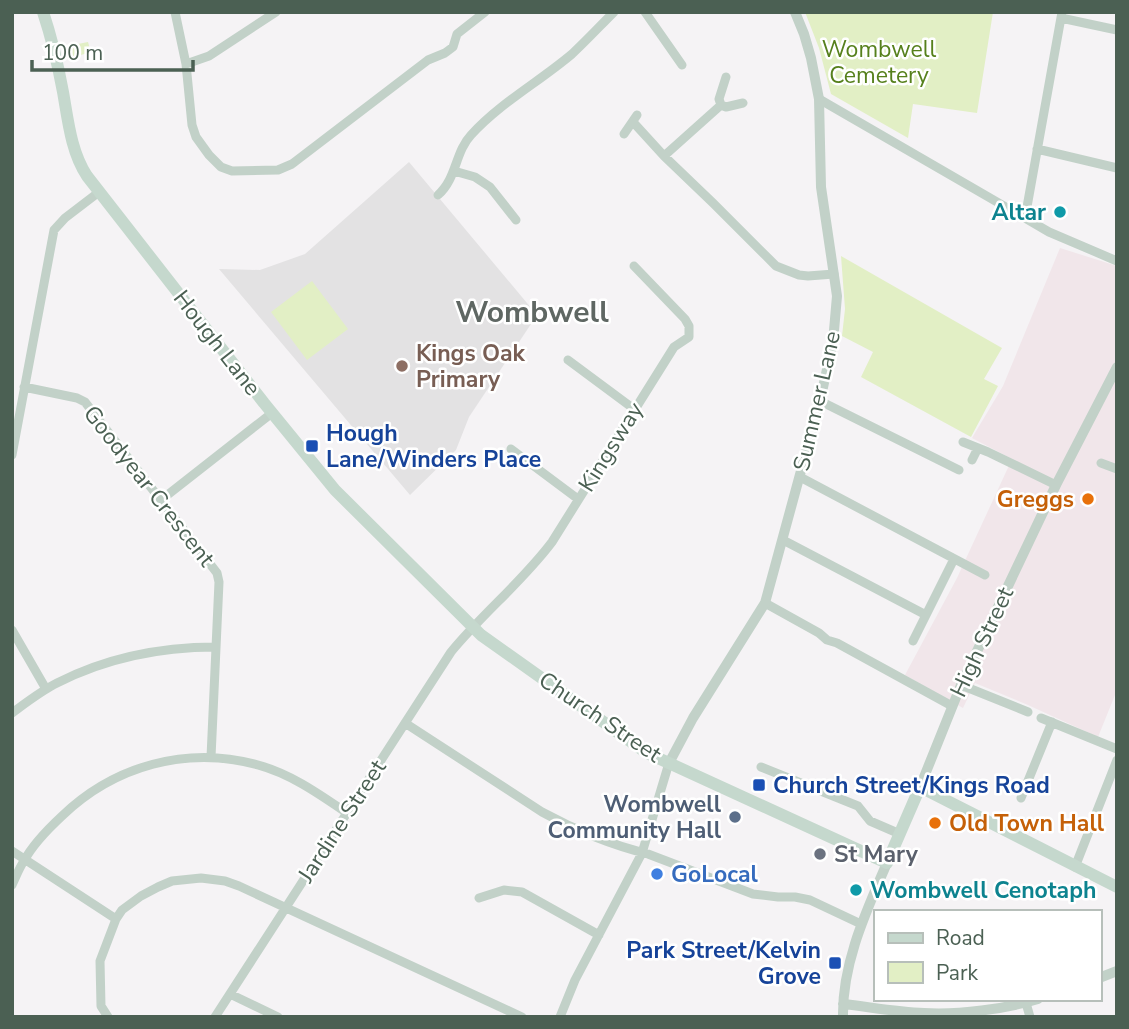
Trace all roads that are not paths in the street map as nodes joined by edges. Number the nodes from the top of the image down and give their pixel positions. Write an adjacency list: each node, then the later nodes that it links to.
1 (43, 12): 21 (main road, Hough Lane)
2 (175, 12): 10 (street)
3 (276, 12): 10 (street)
4 (485, 12): 10 (street)
5 (614, 12): 20 (street)
6 (645, 12): 11 (street)
7 (795, 12): 13 (street, Summer Lane)
8 (1062, 15): 9 (street); 17 (street)
9 (1117, 30)
10 (186, 64)
11 (682, 65)
12 (726, 77): 15 (street)
13 (819, 99): 23 (street); 27 (street, Summer Lane)
14 (743, 103): 15 (street)
15 (721, 105): 18 (street)
16 (624, 134): 18 (street)
17 (1037, 149): 19 (street); 23 (street)
18 (664, 156): 27 (street)
19 (1117, 168)
20 (454, 172): 22 (street); 24 (street)
21 (99, 192): 30 (street); 33 (main road, Hough Lane)
22 (438, 195)
23 (1025, 218): 25 (street)
24 (516, 220)
25 (1117, 261)
26 (634, 266): 32 (street, Kingsway)
27 (834, 274): 31 (street, Summer Lane)
28 (568, 360): 32 (street)
29 (1117, 367): 43 (street, High Street)
30 (24, 387): 37 (street); 44 (street, Goodyear Crescent)
31 (820, 401): 38 (street); 42 (street, Summer Lane)
32 (634, 409): 45 (street, Kingsway)
33 (272, 413): 44 (street); 51 (main road, Hough Lane)
34 (963, 442): 35 (street)
35 (978, 448): 39 (street); 43 (street)
36 (511, 449): 45 (street)
37 (12, 455)
38 (956, 456)
39 (972, 460)
40 (1101, 463): 41 (street)
41 (1117, 469)
42 (800, 477): 46 (street, Summer Lane); 47 (street)
43 (1056, 485): 55 (street, High Street)
44 (161, 499): 54 (street, Goodyear Crescent)
45 (578, 499): 51 (street, Kingsway)
46 (783, 540): 49 (street, Summer Lane); 50 (street)
47 (954, 559): 48 (street); 50 (street)
48 (985, 575)
49 (765, 603): 57 (street); 66 (street, Summer Lane)
50 (926, 615): 53 (street)
51 (472, 627): 62 (street, Jardine Street); 66 (main road, Church Street)
52 (12, 630): 56 (street)
53 (913, 642)
54 (216, 647): 56 (street); 64 (street, Goodyear Crescent)
55 (961, 685): 57 (street, High Street); 58 (street)
56 (46, 689): 59 (street)
57 (952, 706): 68 (street, High Street)
58 (1028, 712)
59 (12, 713)
60 (1041, 718): 61 (street)
61 (1052, 722): 63 (street); 69 (street)
62 (405, 723): 70 (street, Jardine Street); 73 (street)
63 (1117, 749)
64 (211, 757): 70 (street); 74 (street)
65 (1117, 760): 76 (street)
66 (669, 763): 73 (street); 75 (main road, Church Street)
67 (761, 767): 71 (street)
68 (920, 787): 71 (main road, High Street); 76 (main road)
69 (1021, 798)
70 (346, 813): 80 (street, Jardine Street)
71 (900, 834): 75 (main road, High Street)
72 (12, 851): 74 (street)
73 (642, 853): 82 (street); 83 (street)
74 (24, 859): 77 (street); 81 (street)
75 (887, 863): 82 (street, High Street)
76 (1075, 867): 78 (main road)
77 (12, 885)
78 (1117, 887)
79 (479, 898): 83 (street)
80 (285, 908): 81 (street); 84 (street, Jardine Street); 91 (street)
81 (116, 919): 88 (street)
82 (861, 924): 87 (street, High Street)
83 (599, 934): 92 (street)
84 (230, 994): 89 (street, Jardine Street); 90 (street)
85 (1032, 1001): 86 (street)
86 (1026, 1003): 87 (street); 94 (street)
87 (843, 1004): 93 (street, High Street)
88 (108, 1017)
89 (215, 1017)
90 (278, 1017)
91 (522, 1017)
92 (560, 1017)
93 (843, 1017)
94 (1030, 1017)

